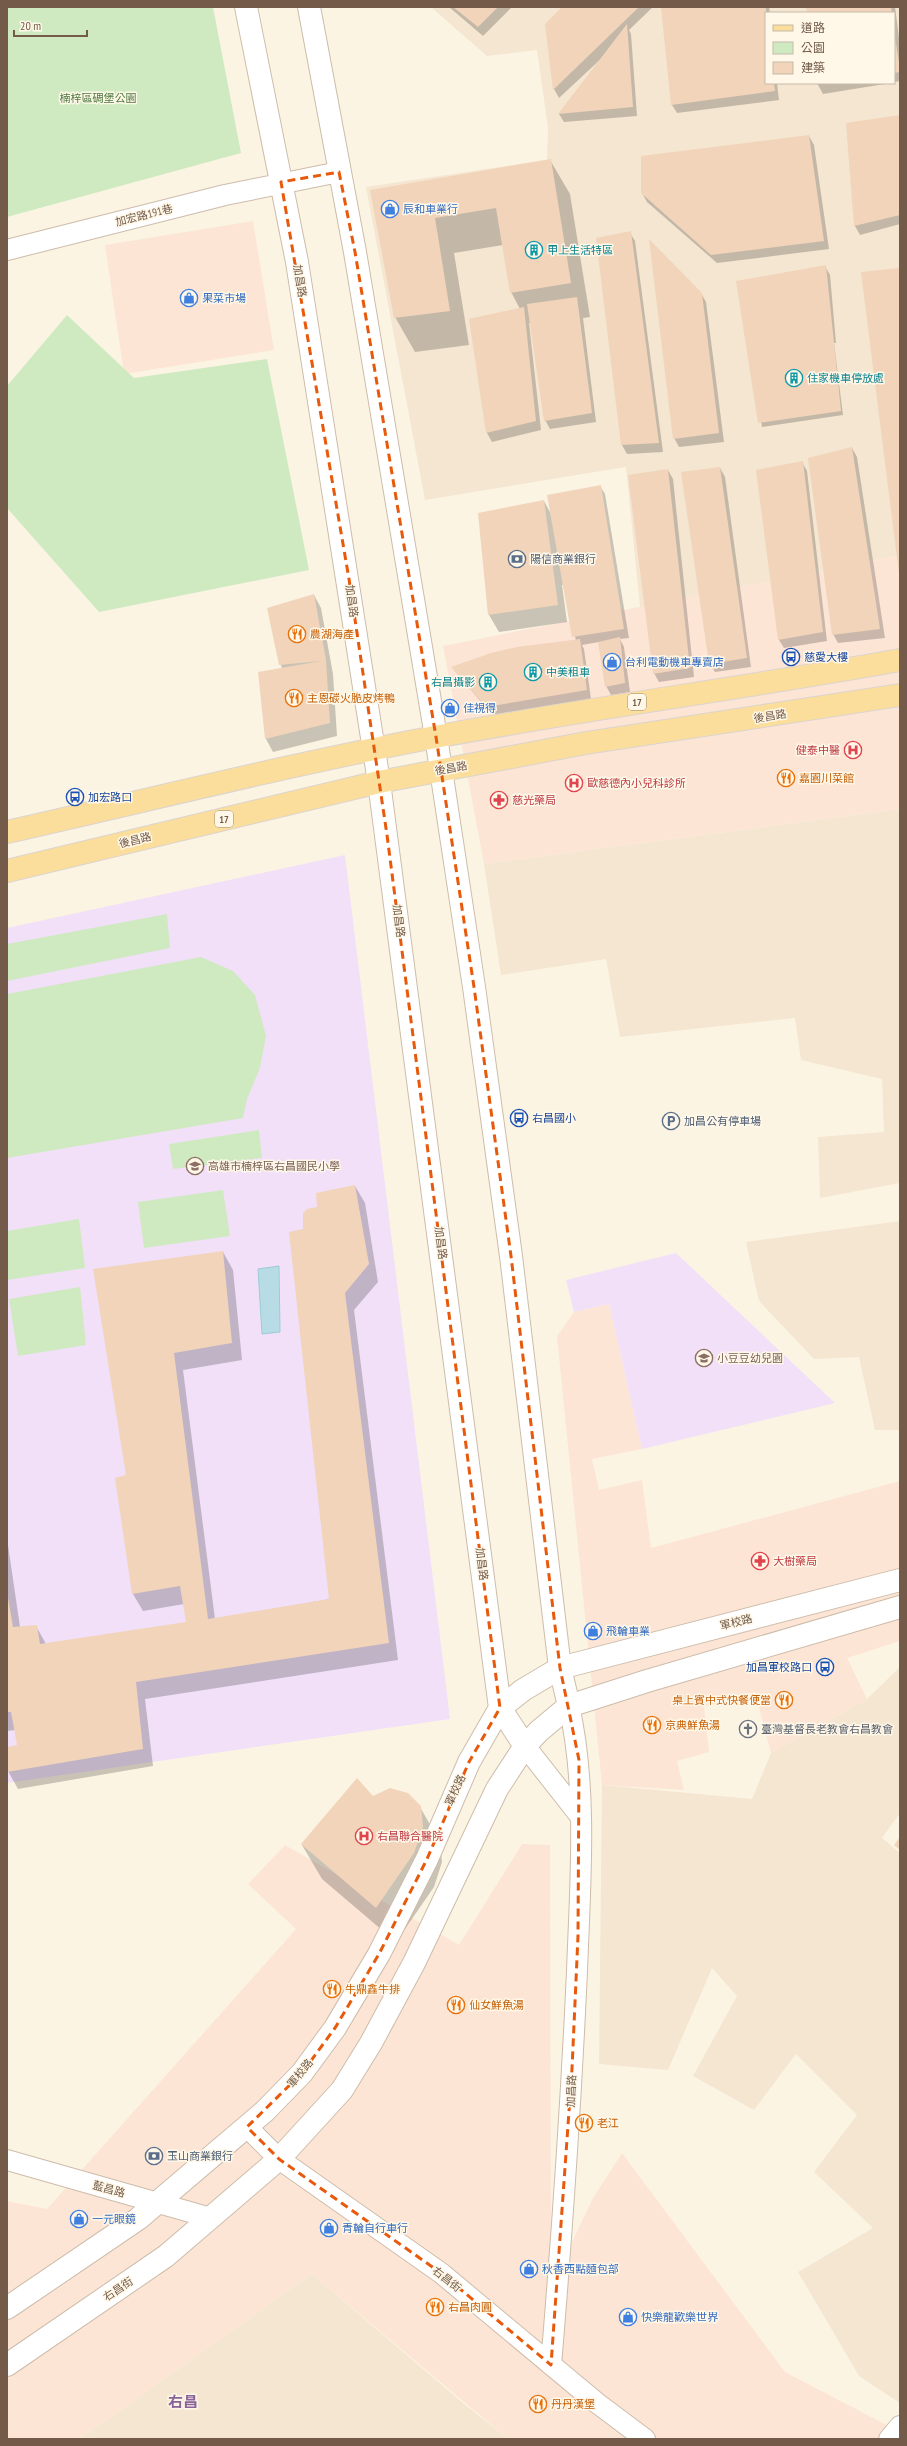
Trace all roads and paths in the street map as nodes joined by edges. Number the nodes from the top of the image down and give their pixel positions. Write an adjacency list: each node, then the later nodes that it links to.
1 (246, 7): 4 (street, 加昌路)
2 (309, 7): 3 (street, 加昌路)
3 (339, 172): 4 (street, 加宏路191巷); 8 (street, 加昌路)
4 (281, 182): 5 (street, 加宏路191巷); 9 (street, 加昌路)
5 (7, 250)
6 (900, 660): 8 (main road, 17)
7 (900, 695): 10 (main road, 後昌路 / 17)
8 (436, 737): 9 (main road, 17); 10 (street, 加昌路)
9 (374, 749): 11 (street, 加昌路); 12 (main road, 17)
10 (441, 770): 11 (main road, 後昌路 / 17); 16 (street, 加昌路)
11 (379, 782): 13 (main road, 後昌路 / 17); 18 (street, 加昌路)
12 (7, 832)
13 (7, 871)
14 (900, 1580): 16 (street, 軍校路)
15 (900, 1607): 17 (street)
16 (560, 1668): 17 (street, 加昌路); 18 (street, 軍校路)
17 (569, 1706): 19 (street); 20 (street, 加昌路)
18 (500, 1708): 19 (street, 加昌路); 21 (street, 軍校路)
19 (525, 1746): 20 (street, 加昌路); 22 (street)
20 (580, 1816): 28 (street, 加昌路)
21 (247, 2127): 22 (street, 右昌街); 24 (street, 軍校路)
22 (279, 2159): 25 (street, 右昌街); 28 (street, 右昌街)
23 (7, 2160): 24 (street, 藍昌路)
24 (157, 2203): 25 (street, 藍昌路); 26 (street)
25 (211, 2218): 27 (street, 右昌街)
26 (7, 2308)
27 (7, 2365)
28 (551, 2365): 30 (street, 右昌街)
29 (900, 2426): 31 (street)
30 (645, 2439)
31 (889, 2439)

